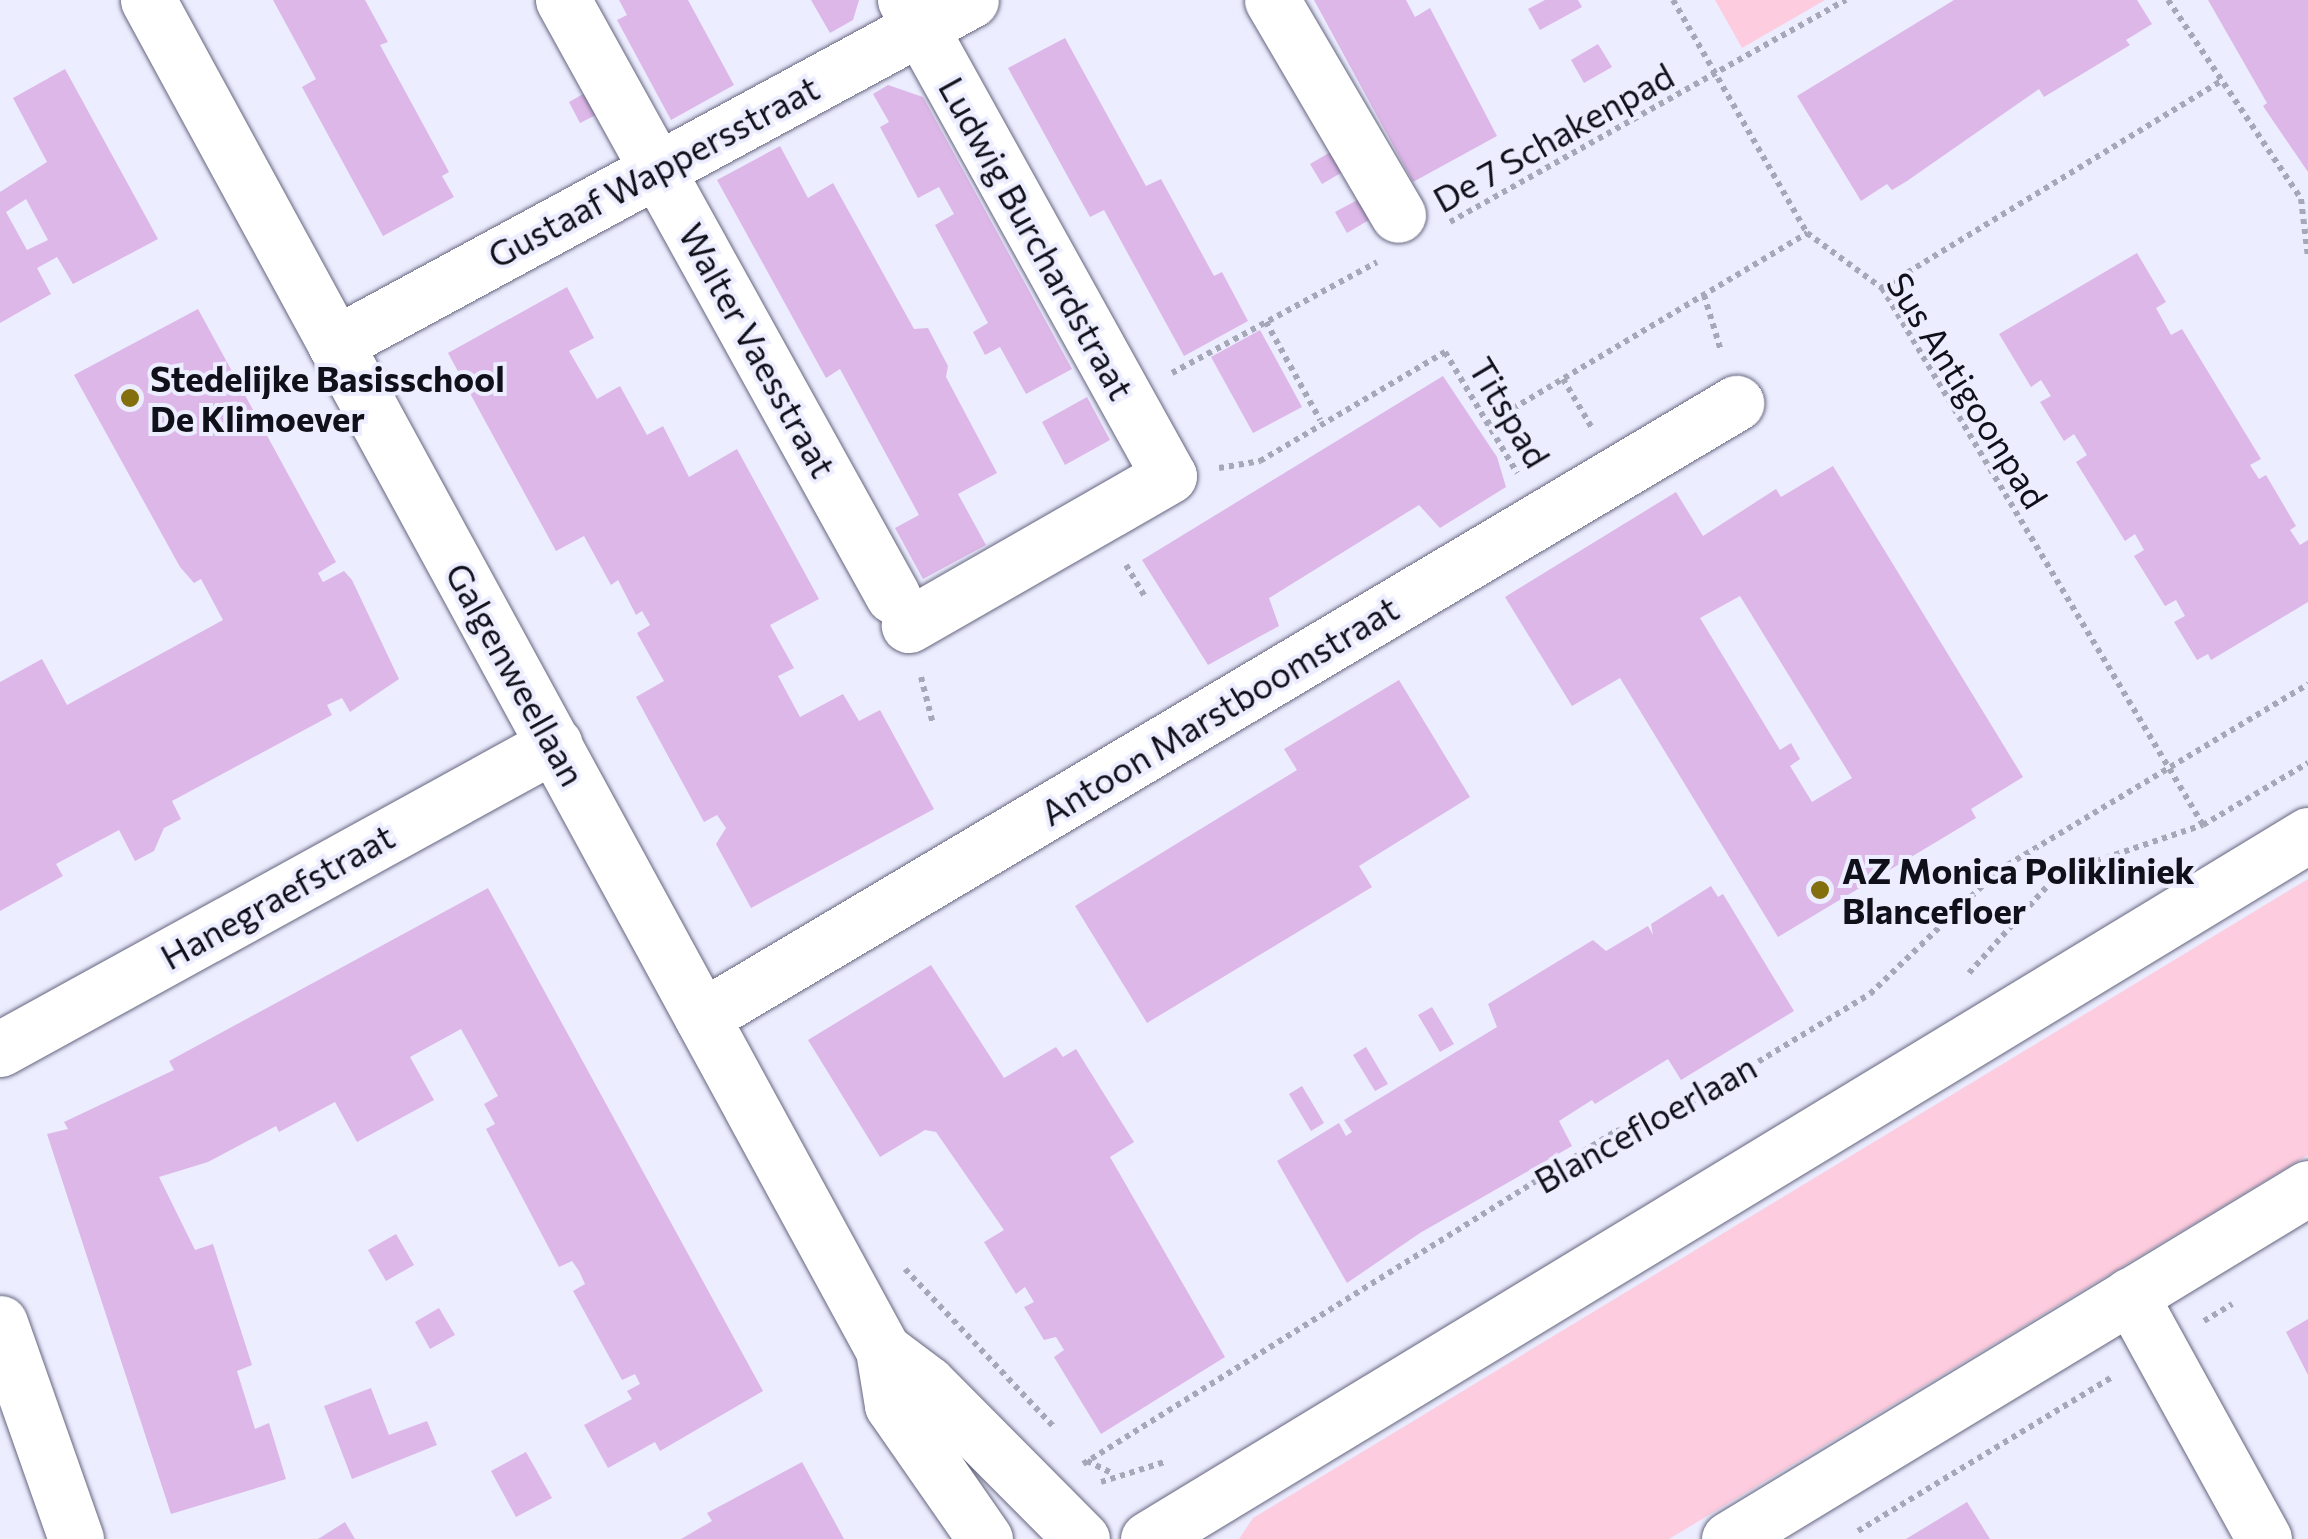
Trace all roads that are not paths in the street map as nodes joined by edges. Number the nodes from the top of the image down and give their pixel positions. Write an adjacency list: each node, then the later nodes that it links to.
1 (148, 0): 8 (street, Galgenweellaan)
2 (562, 0): 6 (street, Walter Vaesstraat)
3 (972, 0): 5 (street, Gustaaf Wappersstraat)
4 (1272, 0): 7 (street)
5 (913, 14): 6 (street, Gustaaf Wappersstraat); 10 (street, Ludwig Burchardstraat)
6 (658, 168): 8 (street, Gustaaf Wappersstraat); 10 (street, Walter Vaesstraat)
7 (1406, 228)
8 (335, 344): 11 (street, Galgenweellaan)
9 (1736, 404): 13 (street, Antoon Marstboomstraat)
10 (1169, 476)
11 (554, 744): 13 (street, Galgenweellaan); 14 (street, Hanegraefstraat)
12 (2308, 836): 22 (street)
13 (702, 1017): 18 (street, Galgenweellaan)
14 (0, 1049)
15 (2308, 1188): 16 (street)
16 (2130, 1295): 23 (street); 24 (street)
17 (0, 1323): 19 (street)
18 (882, 1350): 20 (street, Galgenweellaan); 21 (street, Galgenweellaan)
19 (76, 1539)
20 (984, 1539)
21 (1082, 1539)
22 (1148, 1539)
23 (1729, 1539)
24 (2264, 1539)

